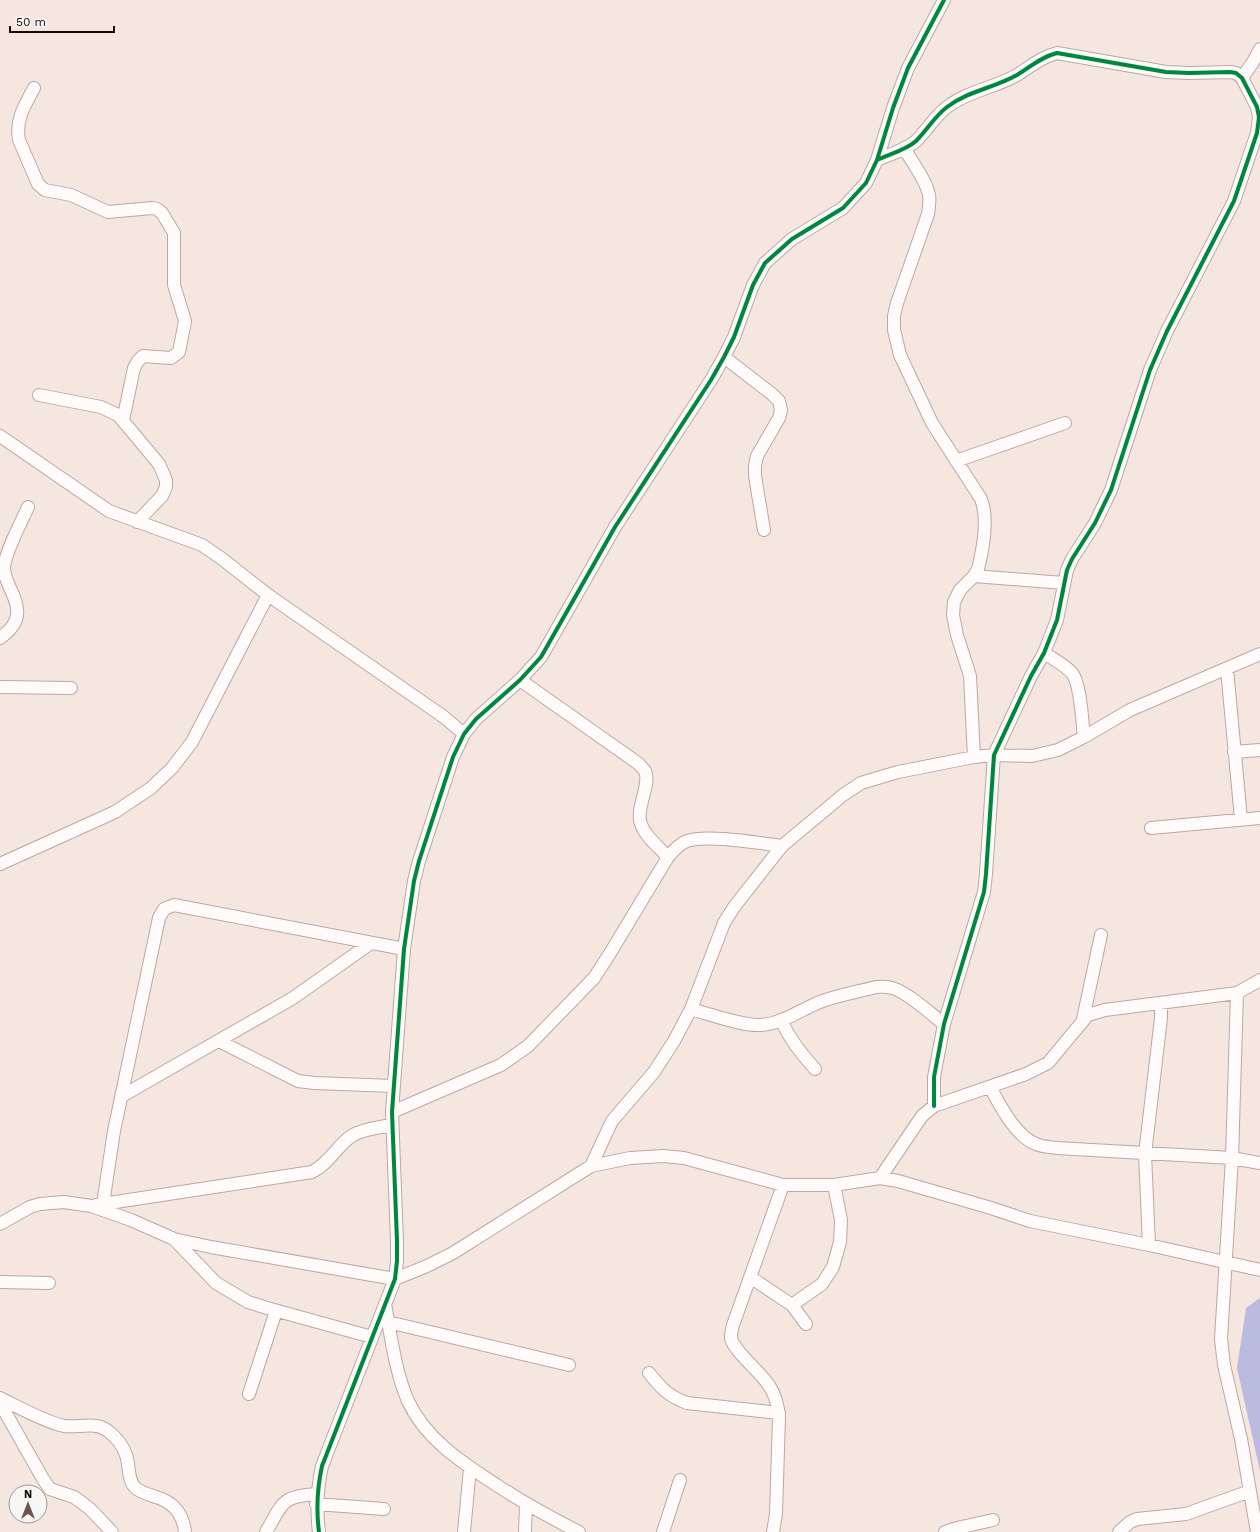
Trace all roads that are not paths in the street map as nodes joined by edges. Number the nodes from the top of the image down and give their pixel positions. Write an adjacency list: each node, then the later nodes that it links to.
1 (944, 0): 7 (street)
2 (1260, 49): 3 (street)
3 (1242, 78): 5 (street); 6 (street)
4 (34, 88): 10 (street)
5 (1258, 108): 18 (street)
6 (904, 148): 7 (street); 13 (street)
7 (877, 160): 8 (street)
8 (724, 357): 16 (street); 24 (street)
9 (38, 395): 10 (street)
10 (123, 420): 15 (street)
11 (1065, 423): 13 (street)
12 (0, 436): 15 (street)
13 (956, 461): 17 (street)
14 (28, 507): 20 (street)
15 (137, 522): 19 (street)
16 (764, 530)
17 (974, 576): 18 (street); 32 (street)
18 (1064, 583): 21 (street)
19 (268, 595): 27 (street); 38 (street)
20 (0, 638)
21 (1044, 653): 28 (street); 31 (street)
22 (1260, 654): 23 (street)
23 (1227, 669): 28 (street); 30 (street)
24 (520, 680): 27 (street); 37 (street)
25 (0, 687): 26 (street)
26 (71, 688)
27 (464, 734): 41 (street)
28 (1084, 737): 31 (street)
29 (1260, 750): 30 (street)
30 (1234, 752): 34 (street)
31 (994, 755): 32 (street); 48 (street)
32 (974, 757): 36 (street)
33 (1260, 818): 34 (street)
34 (1241, 819): 35 (street)
35 (1151, 828)
36 (782, 846): 37 (street); 45 (street)
37 (668, 857): 55 (street)
38 (0, 864)
39 (1101, 935): 46 (street)
40 (371, 943): 41 (street); 49 (street); 53 (street)
41 (404, 949): 51 (street)
42 (1260, 980): 43 (street)
43 (1237, 993): 44 (street); 58 (street)
44 (1161, 1003): 46 (street); 57 (street)
45 (691, 1009): 47 (street); 60 (street)
46 (1083, 1019): 52 (street)
47 (781, 1020): 48 (street); 50 (street)
48 (944, 1024): 54 (street)
49 (219, 1041): 51 (street); 53 (street)
50 (816, 1069)
51 (394, 1086): 55 (street)
52 (990, 1087): 54 (street); 57 (street)
53 (122, 1096): 64 (street)
54 (934, 1106): 61 (street)
55 (392, 1112): 56 (street)
56 (392, 1124): 64 (street); 71 (street)
57 (1145, 1154): 58 (street); 67 (street)
58 (1232, 1158): 59 (street); 68 (street)
59 (1260, 1163)
60 (591, 1166): 62 (street); 71 (street)
61 (880, 1178): 63 (street); 67 (street)
62 (783, 1185): 63 (street); 70 (street)
63 (834, 1185): 75 (street)
64 (97, 1205): 65 (street); 66 (street)
65 (0, 1224)
66 (174, 1239): 71 (street); 76 (street)
67 (1149, 1245): 68 (street)
68 (1226, 1262): 69 (street); 88 (street)
69 (1260, 1270)
70 (750, 1277): 75 (street); 85 (street)
71 (395, 1279): 74 (street)
72 (0, 1282): 73 (street)
73 (49, 1283)
74 (385, 1304): 77 (street); 79 (street)
75 (792, 1305): 78 (street)
76 (276, 1311): 79 (street); 82 (street)
77 (388, 1322): 80 (street); 86 (street)
78 (806, 1324)
79 (372, 1337): 89 (street)
80 (569, 1365)
81 (649, 1373): 85 (street)
82 (249, 1394)
83 (0, 1398): 94 (street)
84 (0, 1403): 93 (street)
85 (778, 1413): 101 (street)
86 (470, 1468): 90 (street); 97 (street)
87 (680, 1480): 100 (street)
88 (1250, 1491): 103 (street); 104 (street)
89 (317, 1499): 91 (street); 95 (street); 96 (street)
90 (526, 1504): 98 (street); 99 (street)
91 (384, 1509)
92 (993, 1520): 102 (street)
93 (112, 1532)
94 (185, 1532)
95 (266, 1532)
96 (319, 1532)
97 (464, 1532)
98 (525, 1532)
99 (579, 1532)
100 (663, 1532)
101 (772, 1532)
102 (945, 1532)
103 (1119, 1532)
104 (1258, 1532)

